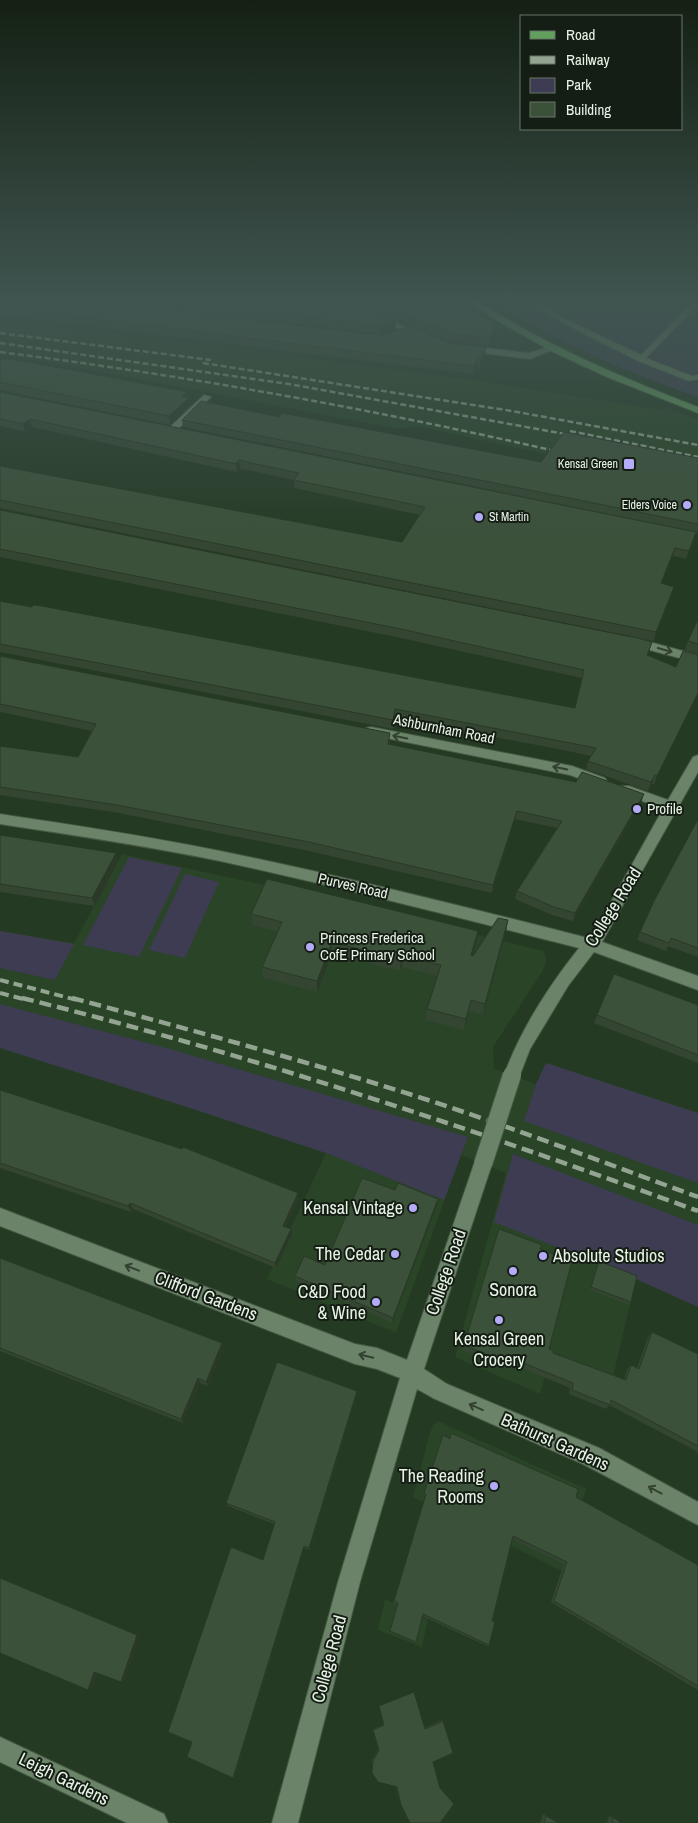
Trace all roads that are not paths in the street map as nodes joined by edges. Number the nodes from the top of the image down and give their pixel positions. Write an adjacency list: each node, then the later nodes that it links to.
1 (637, 386): 3 (main road)
2 (207, 397): 4 (lane)
3 (698, 410)
4 (172, 430)
5 (616, 637): 6 (street, one-way to 6)
6 (698, 659)
7 (358, 729): 9 (street, Ashburnham Road, one-way to 7)
8 (698, 760): 9 (street, College Road)
9 (672, 807): 11 (street, College Road)
10 (0, 819): 11 (street, Purves Road)
11 (591, 945): 12 (street, Purves Road); 14 (street, College Road, bridge)
12 (698, 983)
13 (0, 1217): 14 (street, Clifford Gardens, one-way to 13)
14 (411, 1373): 15 (street, Bathurst Gardens, one-way to 14); 18 (street, College Road)
15 (698, 1514)
16 (0, 1749): 17 (street, Leigh Gardens)
17 (154, 1823)
18 (285, 1823)

